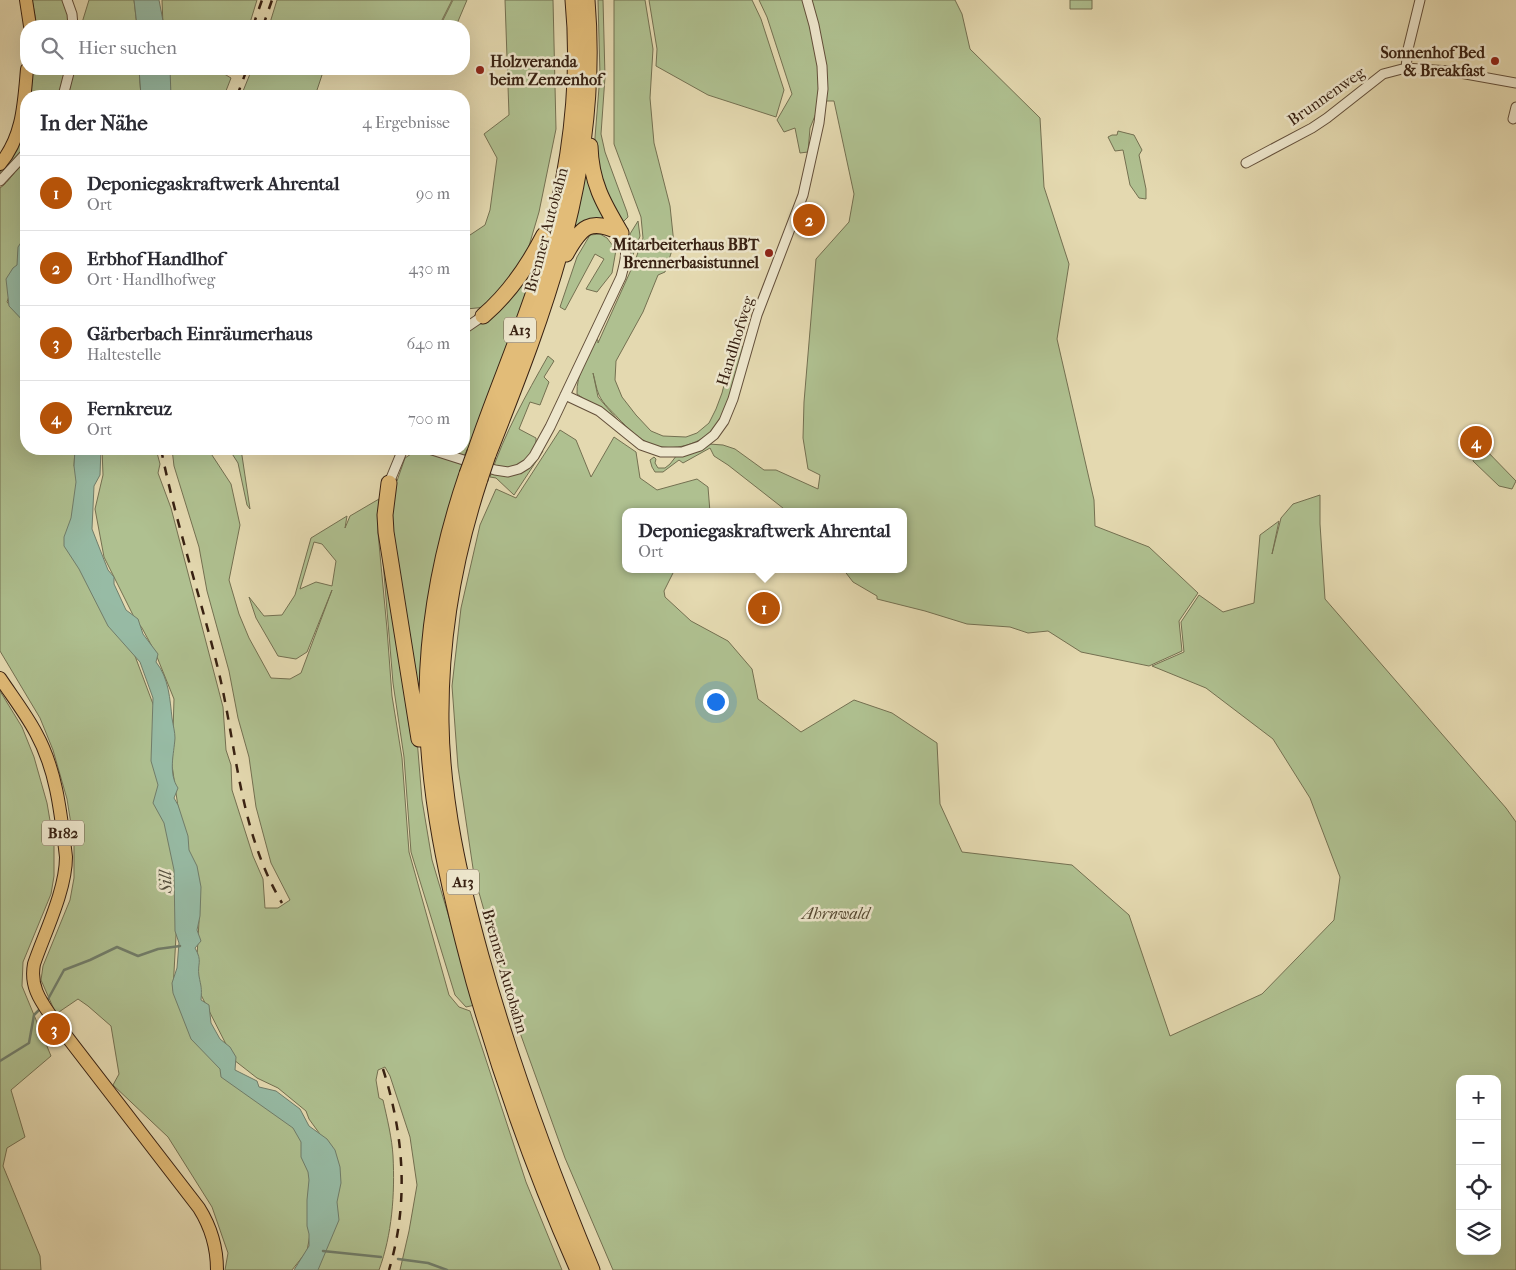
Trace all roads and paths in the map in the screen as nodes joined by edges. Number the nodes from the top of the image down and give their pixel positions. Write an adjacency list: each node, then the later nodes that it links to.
1 (26, 0): 7 (main road)
2 (67, 0): 8 (street)
3 (573, 0): 23 (highway, Brenner Autobahn / A13)
4 (587, 0): 13 (highway, Brenner Autobahn / A13)
5 (807, 0): 28 (street, Handlhofweg)
6 (1420, 0): 9 (street)
7 (29, 20)
8 (72, 20)
9 (1406, 68): 12 (street, Brunnenweg); 21 (street, Brunnenweg)
10 (26, 75): 14 (main road)
11 (68, 75): 15 (street)
12 (1516, 83)
13 (589, 89): 24 (highway); 25 (highway, Brenner Autobahn / A13)
14 (24, 90)
15 (65, 90)
16 (1516, 107): 17 (street)
17 (1513, 119)
18 (20, 126): 20 (main road)
19 (20, 159): 22 (street)
20 (0, 164)
21 (1246, 164)
22 (0, 181)
23 (558, 206): 26 (highway); 29 (highway, Brenner Autobahn / A13)
24 (621, 233): 25 (highway); 28 (street)
25 (555, 274): 29 (highway, Brenner Autobahn / A13)
26 (482, 316): 27 (street)
27 (470, 325)
28 (565, 395): 31 (street)
29 (482, 453): 32 (highway, Brenner Autobahn / A13, bridge)
30 (401, 455): 33 (street)
31 (448, 455)
32 (474, 477): 35 (highway, Brenner Autobahn / A13); 38 (highway, Brenner Autobahn / A13)
33 (389, 483): 35 (highway)
34 (0, 678): 36 (main road, B182)
35 (433, 800): 37 (highway, Brenner Autobahn / A13)
36 (217, 1270)
37 (578, 1270)
38 (592, 1270)

